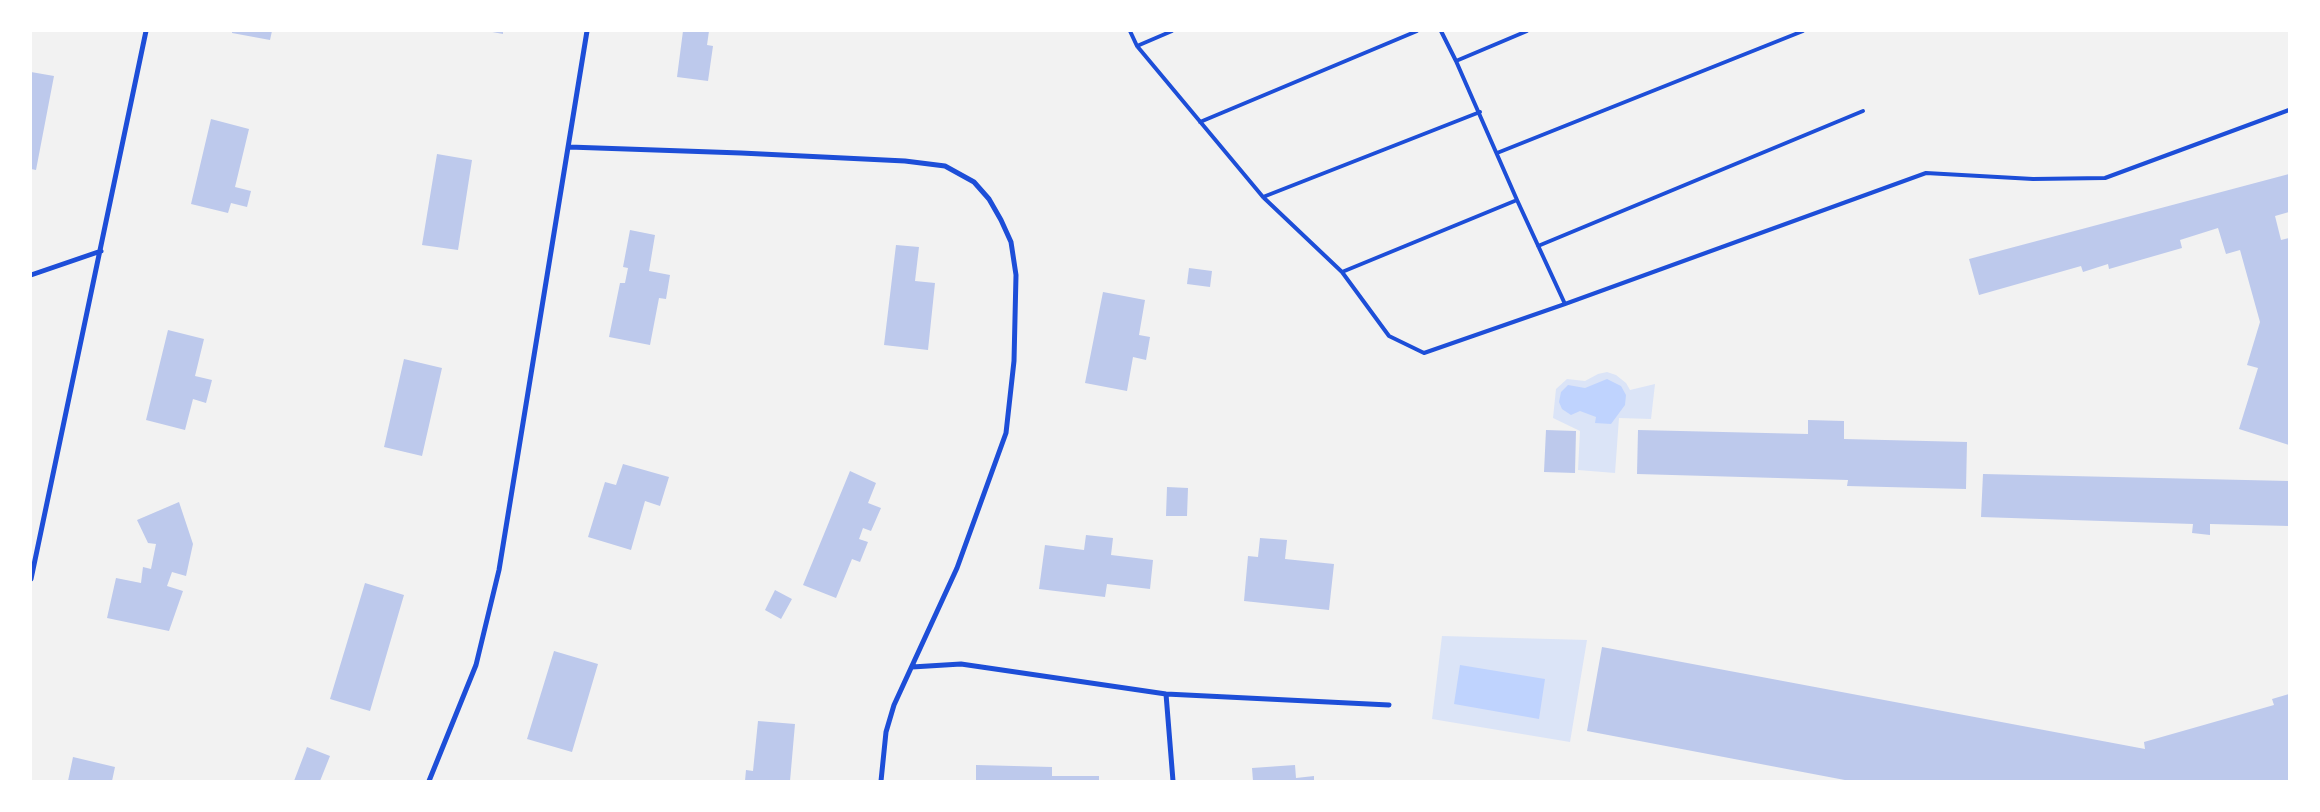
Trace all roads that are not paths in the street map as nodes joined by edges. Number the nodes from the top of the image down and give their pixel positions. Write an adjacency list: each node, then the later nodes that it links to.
1 (146, 31): 20 (street)
2 (587, 31): 15 (street)
3 (1130, 31): 9 (lane)
4 (1172, 31): 9 (lane)
5 (1418, 31): 14 (lane)
6 (1441, 31): 10 (lane)
7 (1527, 31): 10 (lane)
8 (1803, 31): 16 (lane)
9 (1137, 46): 14 (lane)
10 (1456, 61): 13 (lane)
11 (2289, 110): 23 (lane)
12 (1864, 111): 19 (lane)
13 (1480, 112): 16 (lane); 17 (lane)
14 (1200, 122): 17 (lane)
15 (569, 147): 25 (street); 28 (street)
16 (1498, 154): 18 (lane)
17 (1263, 197): 21 (lane)
18 (1517, 200): 19 (lane); 21 (lane)
19 (1538, 246): 23 (lane)
20 (101, 250): 22 (street); 24 (street)
21 (1342, 272): 23 (lane)
22 (31, 275)
23 (1565, 304)
24 (31, 579)
25 (912, 667): 26 (street); 29 (street)
26 (1166, 694): 27 (street); 30 (street)
27 (1388, 704)
28 (430, 781)
29 (881, 781)
30 (1172, 781)

